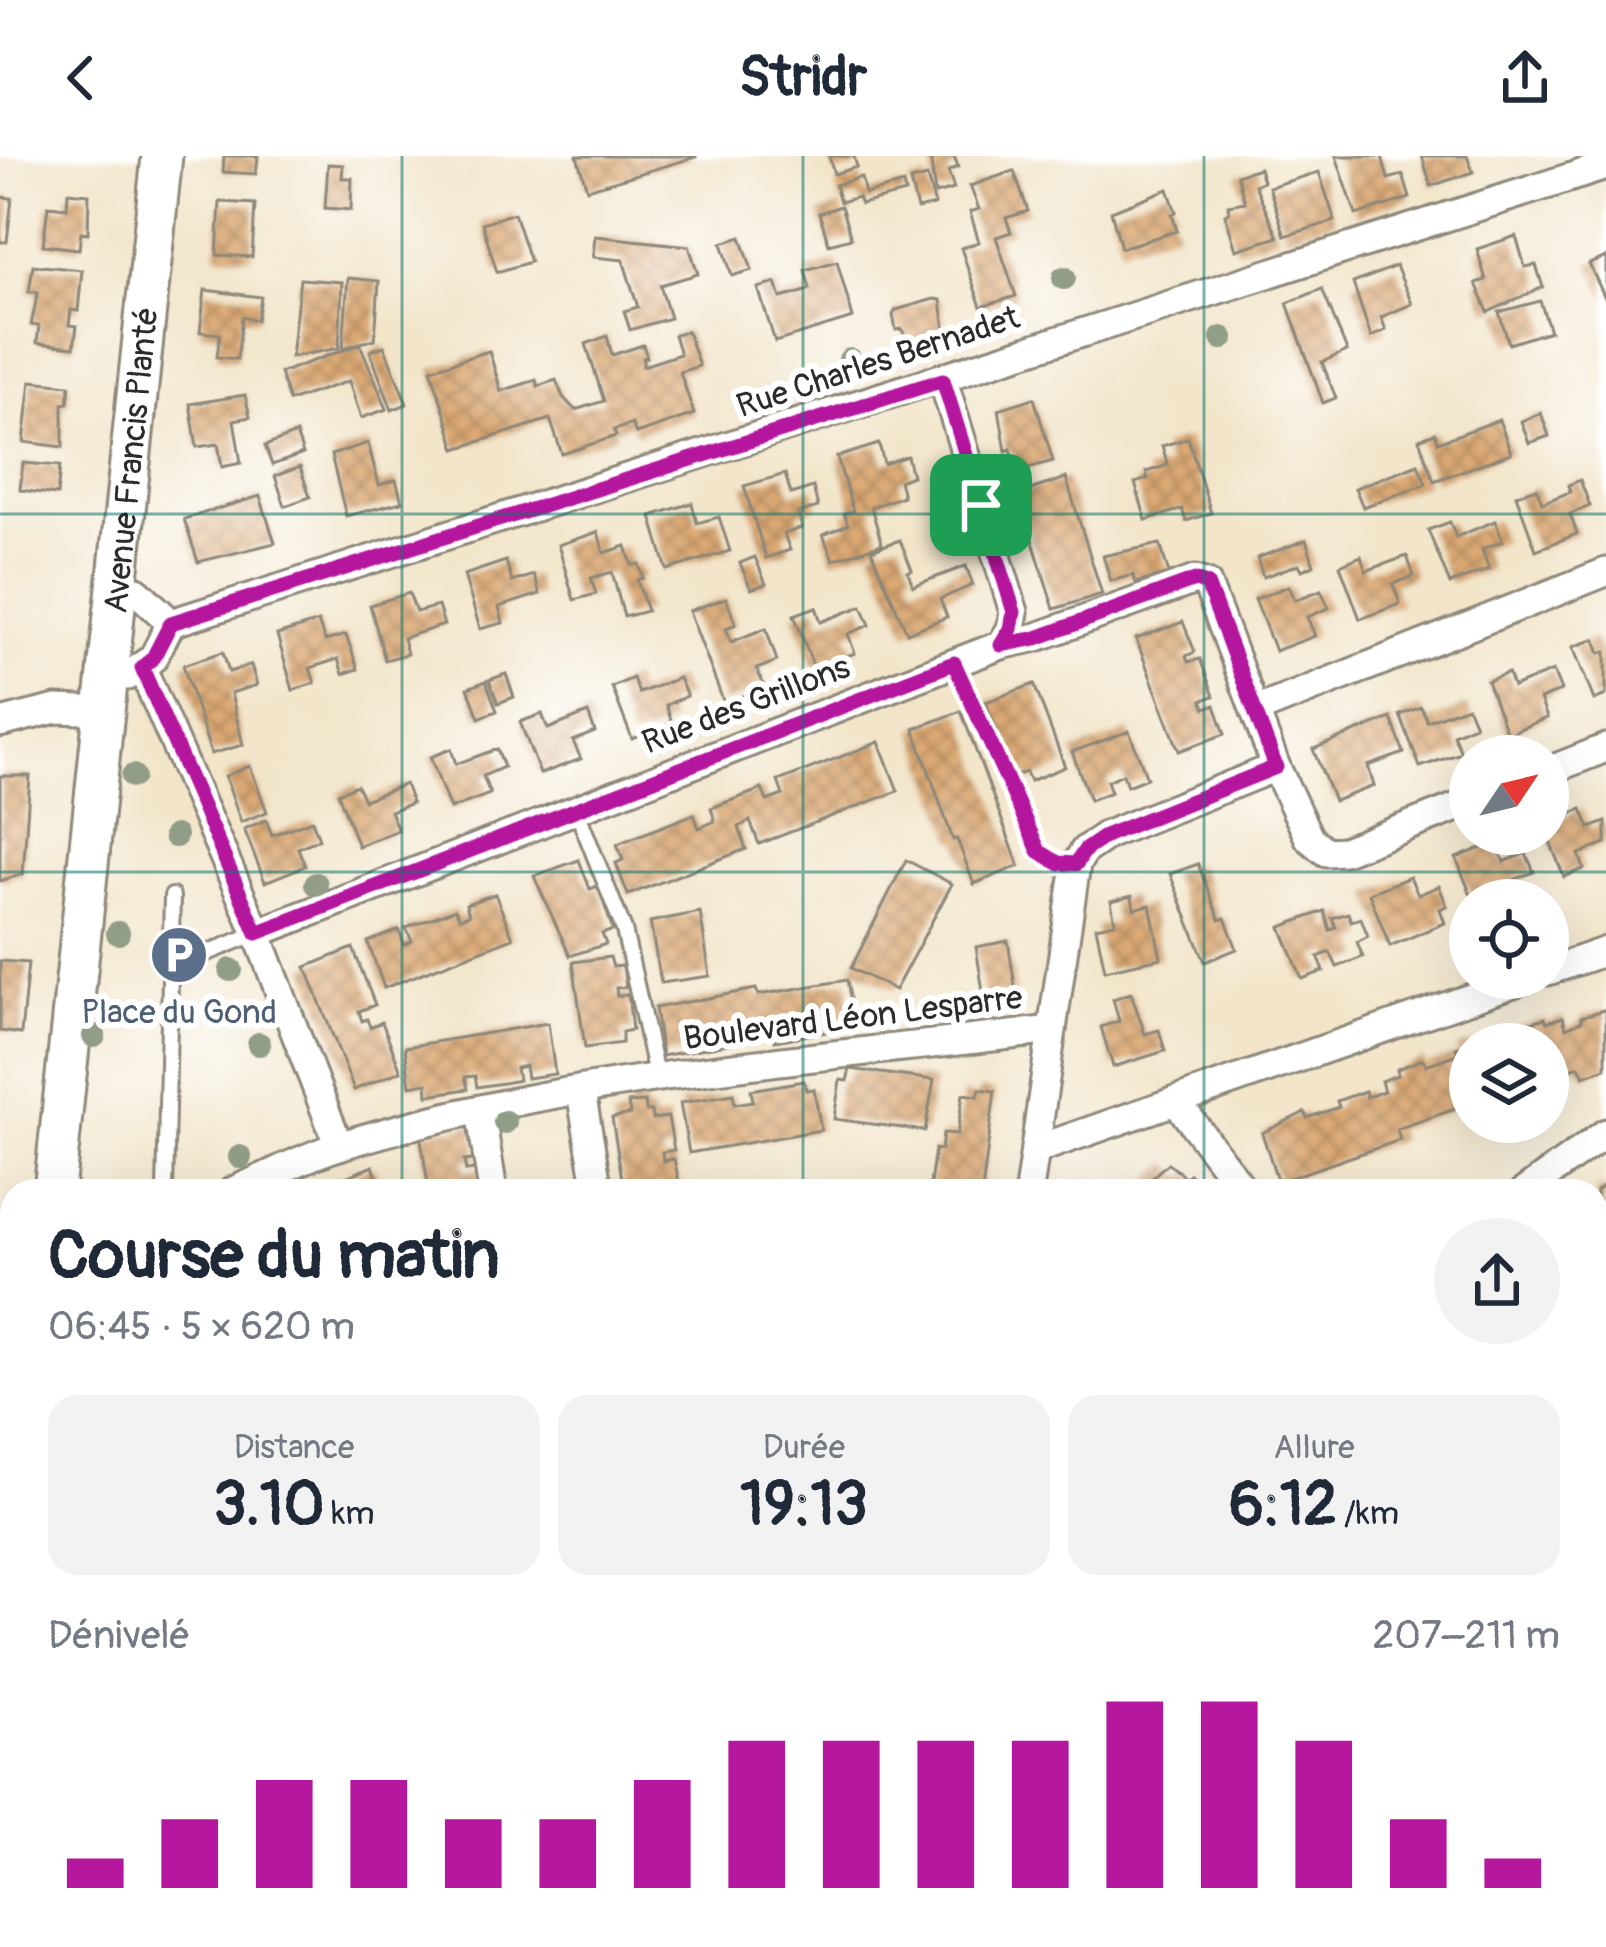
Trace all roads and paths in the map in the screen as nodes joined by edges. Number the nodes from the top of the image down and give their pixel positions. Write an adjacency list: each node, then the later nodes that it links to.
1 (162, 156): 5 (street, Avenue Francis Planté)
2 (1606, 166): 3 (street, Rue Charles Bernadet)
3 (943, 380): 6 (street, Rue Charles Bernadet); 7 (street)
4 (1606, 572): 10 (street)
5 (120, 587): 6 (street); 9 (street, Avenue Francis Planté)
6 (171, 623): 9 (street)
7 (1001, 645): 8 (street, Rue des Grillons); 10 (street)
8 (954, 663): 15 (street, Rue des Grillons); 17 (lane)
9 (120, 685): 11 (street); 19 (street); 32 (street, Avenue Francis Planté)
10 (1256, 711): 14 (street)
11 (0, 723)
12 (1606, 748): 13 (street)
13 (1569, 763)
14 (1276, 767): 16 (street); 17 (street)
15 (576, 809): 19 (street, Rue des Grillons); 25 (lane)
16 (1449, 810)
17 (1076, 864): 24 (street, Boulevard Léon Lesparre)
18 (172, 896): 22 (lane)
19 (257, 933): 22 (lane); 30 (street)
20 (1606, 951): 21 (street)
21 (1569, 964)
22 (168, 969): 33 (lane)
23 (1467, 999): 27 (street)
24 (1052, 1030): 25 (street, Boulevard Léon Lesparre); 31 (street)
25 (657, 1079): 26 (street, Boulevard Léon Lesparre)
26 (581, 1092): 28 (street, Boulevard Léon Lesparre); 36 (street)
27 (1176, 1100): 31 (street); 38 (street)
28 (479, 1110): 30 (street, Boulevard Léon Lesparre); 35 (street)
29 (1606, 1133): 39 (street)
30 (339, 1146): 34 (street, Boulevard Léon Lesparre)
31 (1035, 1150): 37 (street)
32 (55, 1179)
33 (165, 1179)
34 (261, 1179)
35 (491, 1179)
36 (596, 1179)
37 (1030, 1179)
38 (1235, 1179)
39 (1542, 1179)

